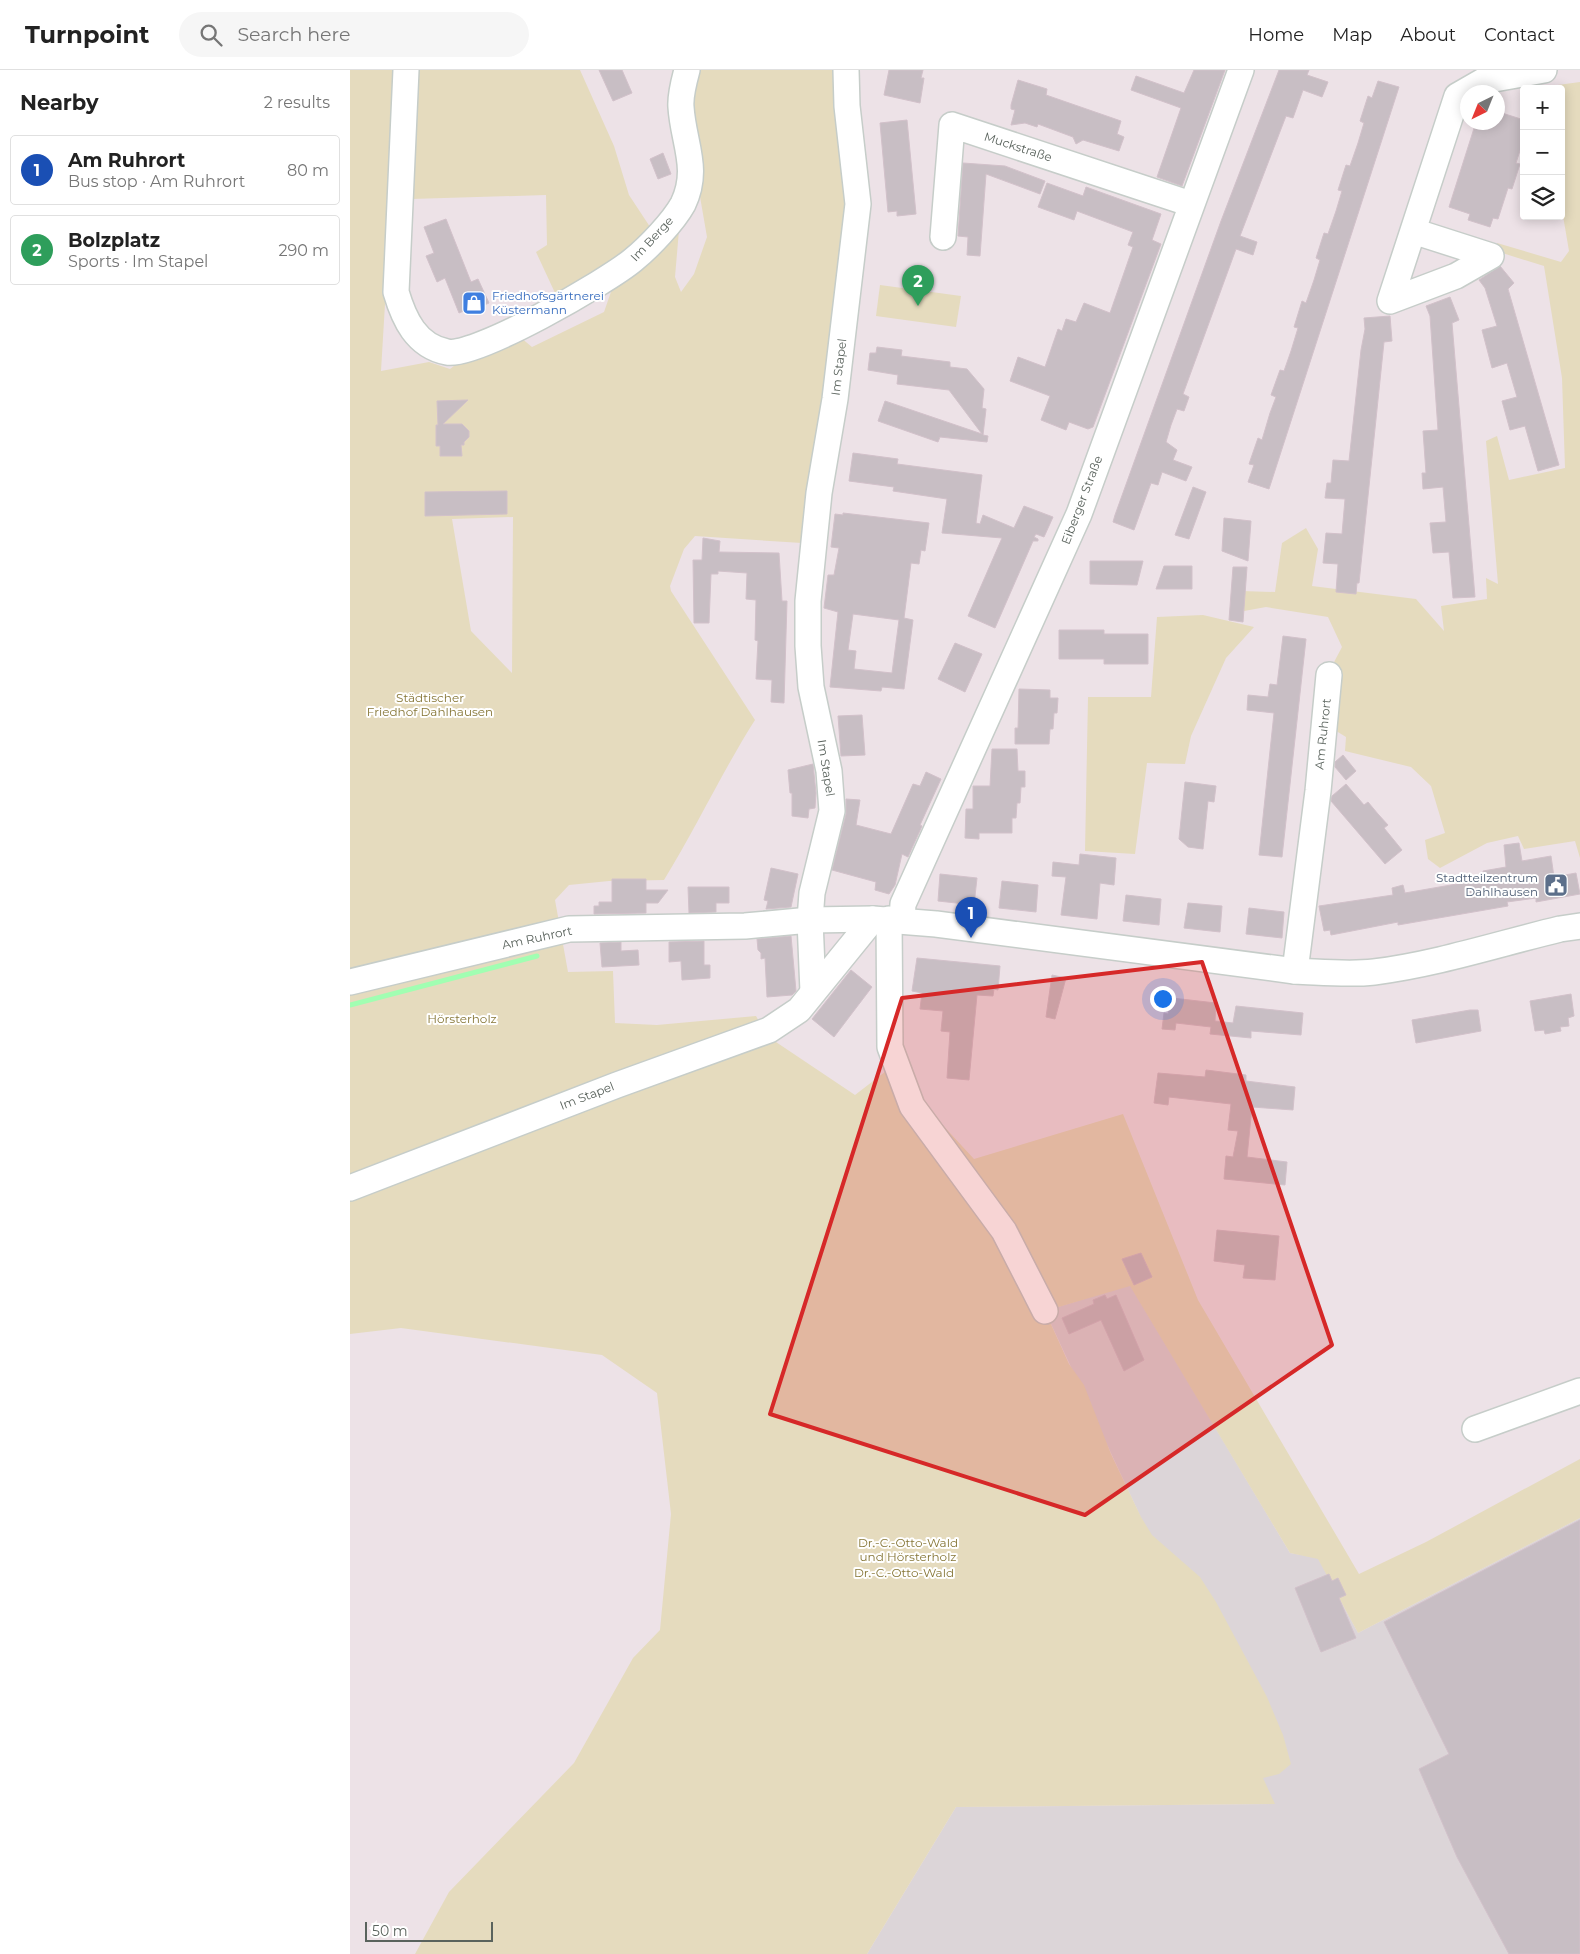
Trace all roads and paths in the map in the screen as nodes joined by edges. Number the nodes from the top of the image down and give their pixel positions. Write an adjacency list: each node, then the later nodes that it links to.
1 (406, 70): 2 (street, Im Berge)
2 (687, 70)
3 (846, 70): 10 (street, Im Stapel)
4 (1241, 70): 6 (street, Eiberger Straße)
5 (1544, 70): 7 (street)
6 (1192, 204): 8 (street, Muckstraße); 11 (street, Eiberger Straße)
7 (1413, 231): 7 (street)
8 (943, 237)
9 (1329, 675): 13 (street, Am Ruhrort)
10 (810, 920): 11 (street, Am Ruhrort); 14 (street, Am Ruhrort); 15 (street, Im Stapel)
11 (888, 920): 13 (street, Am Ruhrort); 15 (street, Eiberger Straße); 17 (street)
12 (1580, 926): 13 (street, Am Ruhrort)
13 (1294, 971)
14 (350, 982)
15 (813, 992): 16 (street, Im Stapel)
16 (350, 1188)
17 (1045, 1311)
18 (1580, 1391): 19 (street)
19 (1475, 1429)

